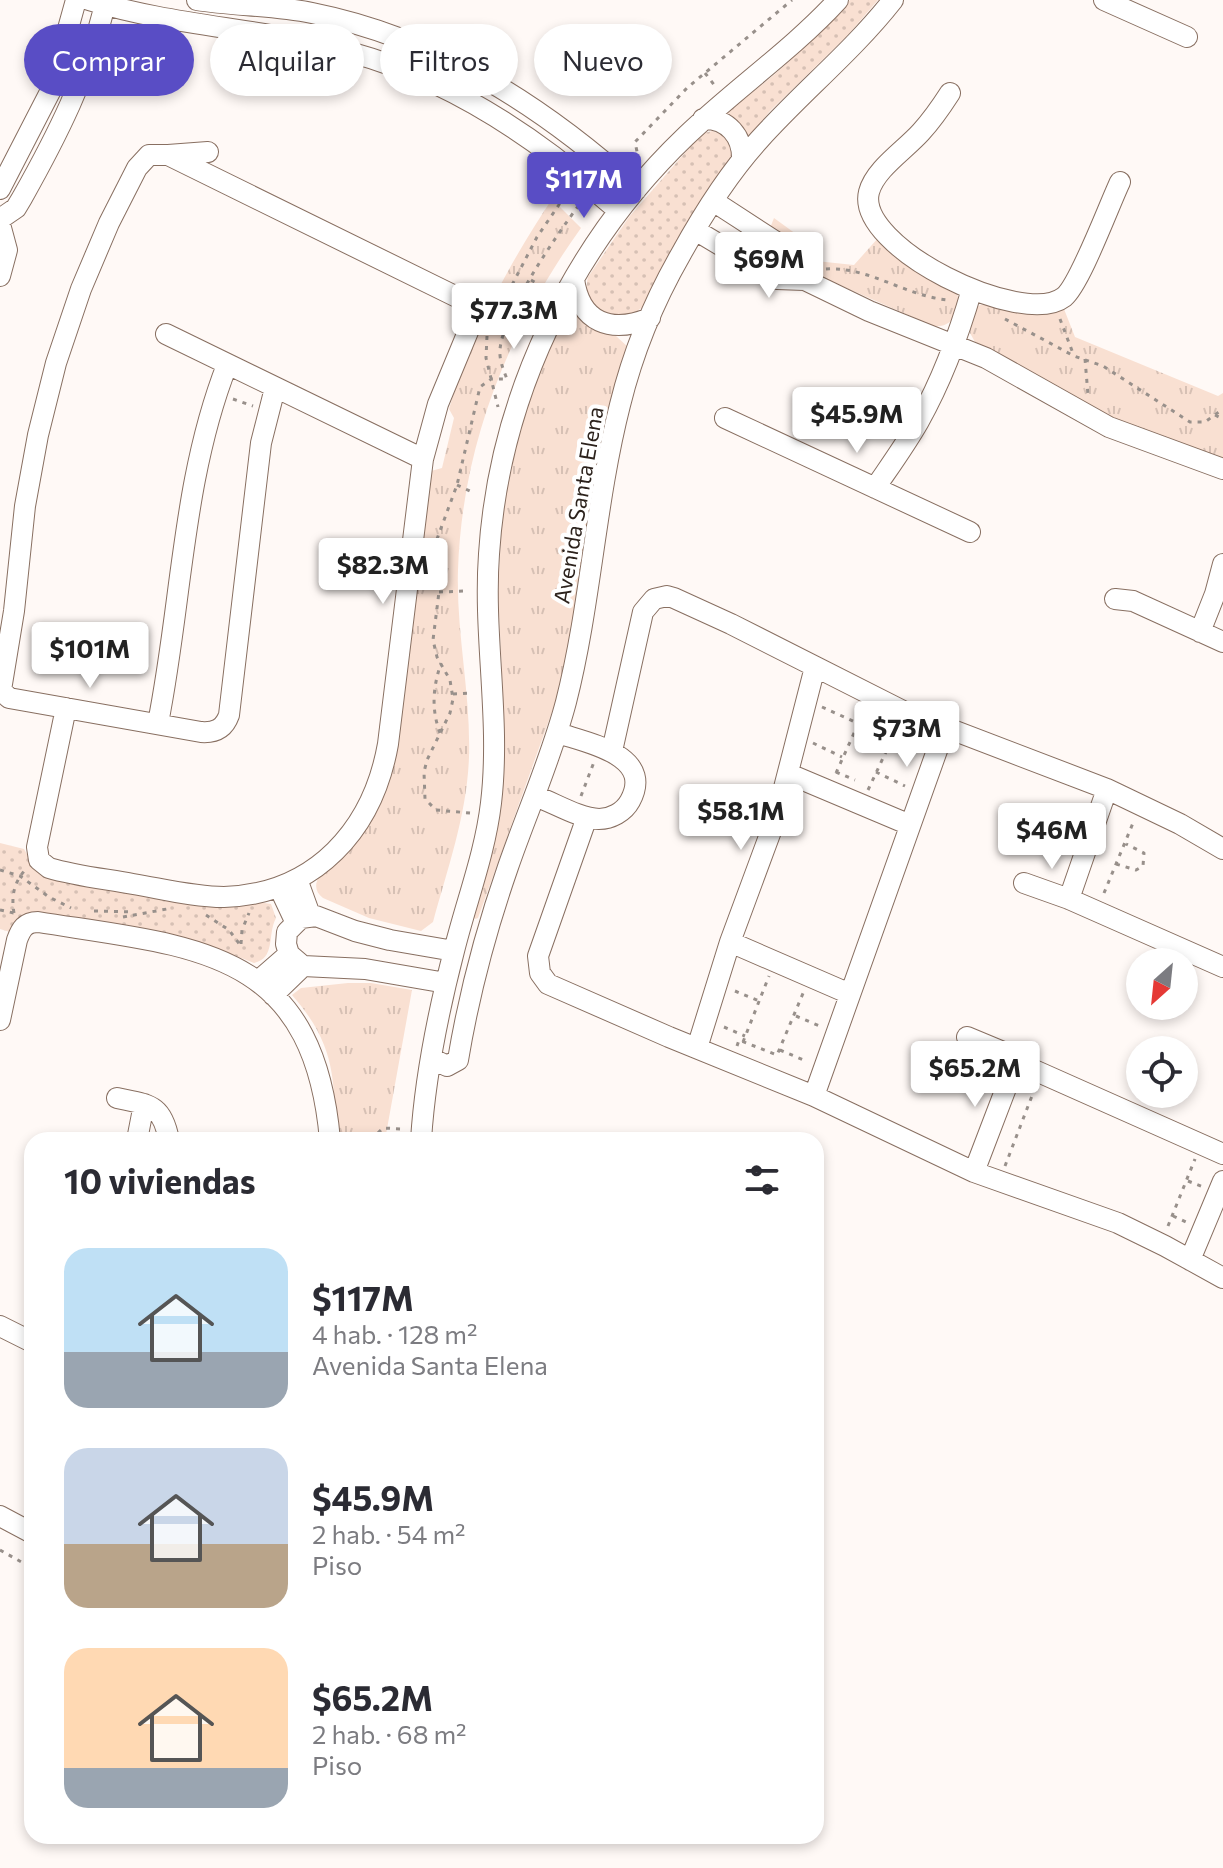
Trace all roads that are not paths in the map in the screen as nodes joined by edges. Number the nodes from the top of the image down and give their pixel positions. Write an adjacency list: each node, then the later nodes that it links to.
1 (76, 0): 21 (street)
2 (197, 0): 8 (street)
3 (838, 0): 16 (street)
4 (893, 0): 19 (street, Avenida Santa Elena)
5 (1104, 0): 7 (street)
6 (97, 2): 12 (street); 25 (street)
7 (1128, 5): 13 (street)
8 (263, 6): 9 (street); 10 (street)
9 (290, 9): 11 (street); 22 (street)
10 (265, 24)
11 (281, 24)
12 (210, 27)
13 (1187, 37)
14 (364, 57): 24 (street)
15 (950, 93): 30 (street)
16 (703, 119): 19 (street); 22 (street)
17 (208, 152): 18 (street)
18 (168, 155): 37 (street); 46 (street)
19 (742, 160): 23 (street, Avenida Santa Elena)
20 (1120, 182): 30 (street)
21 (0, 189)
22 (636, 190): 24 (street)
23 (713, 201): 26 (street, Avenida Santa Elena); 29 (street)
24 (619, 211): 28 (street)
25 (0, 222): 27 (street)
26 (695, 230): 29 (street); 31 (street, Avenida Santa Elena)
27 (0, 276)
28 (574, 279): 31 (street); 62 (street)
29 (805, 280): 33 (street)
30 (971, 295): 33 (street)
31 (650, 318): 49 (street, Avenida Santa Elena)
32 (166, 334): 34 (street)
33 (953, 345): 38 (street); 39 (street)
34 (227, 365): 35 (street); 47 (street)
35 (272, 397): 37 (street); 47 (street)
36 (725, 418): 39 (street)
37 (423, 459): 58 (street)
38 (1223, 469)
39 (875, 488): 40 (street)
40 (970, 532)
41 (1223, 564): 43 (street)
42 (1115, 599): 43 (street)
43 (1200, 632): 44 (street)
44 (1223, 642)
45 (815, 667): 48 (street); 50 (street); 51 (street)
46 (66, 708): 47 (street); 58 (street)
47 (158, 723)
48 (945, 728): 52 (street); 55 (street)
49 (558, 733): 50 (street); 53 (street, Avenida Santa Elena)
50 (605, 749): 54 (street)
51 (789, 774): 55 (street); 61 (street)
52 (1107, 789): 56 (street); 59 (street)
53 (535, 796): 54 (street); 71 (street, Avenida Santa Elena)
54 (582, 814): 70 (street)
55 (910, 825): 67 (street)
56 (1223, 849)
57 (1024, 883): 59 (street)
58 (279, 886): 60 (street)
59 (1069, 899): 64 (street)
60 (302, 918): 62 (street); 63 (street)
61 (730, 942): 67 (street); 70 (street)
62 (454, 951): 66 (street)
63 (296, 960): 65 (street); 66 (street)
64 (1223, 967)
65 (260, 983): 68 (street); 78 (street)
66 (446, 983): 71 (street)
67 (850, 994): 73 (street)
68 (0, 1020)
69 (967, 1037): 72 (street)
70 (697, 1048): 73 (street)
71 (431, 1058): 79 (street)
72 (1016, 1062): 80 (street); 81 (street)
73 (814, 1096): 81 (street)
74 (117, 1098): 75 (street)
75 (144, 1104): 76 (street); 77 (street)
76 (139, 1132)
77 (167, 1132)
78 (329, 1132)
79 (422, 1132)
80 (1223, 1154)
81 (974, 1172): 83 (street)
82 (1223, 1181): 83 (street)
83 (1190, 1260): 84 (street)
84 (1223, 1278)
85 (0, 1326): 86 (street)
86 (24, 1338)
87 (0, 1516): 88 (street)
88 (24, 1529)

